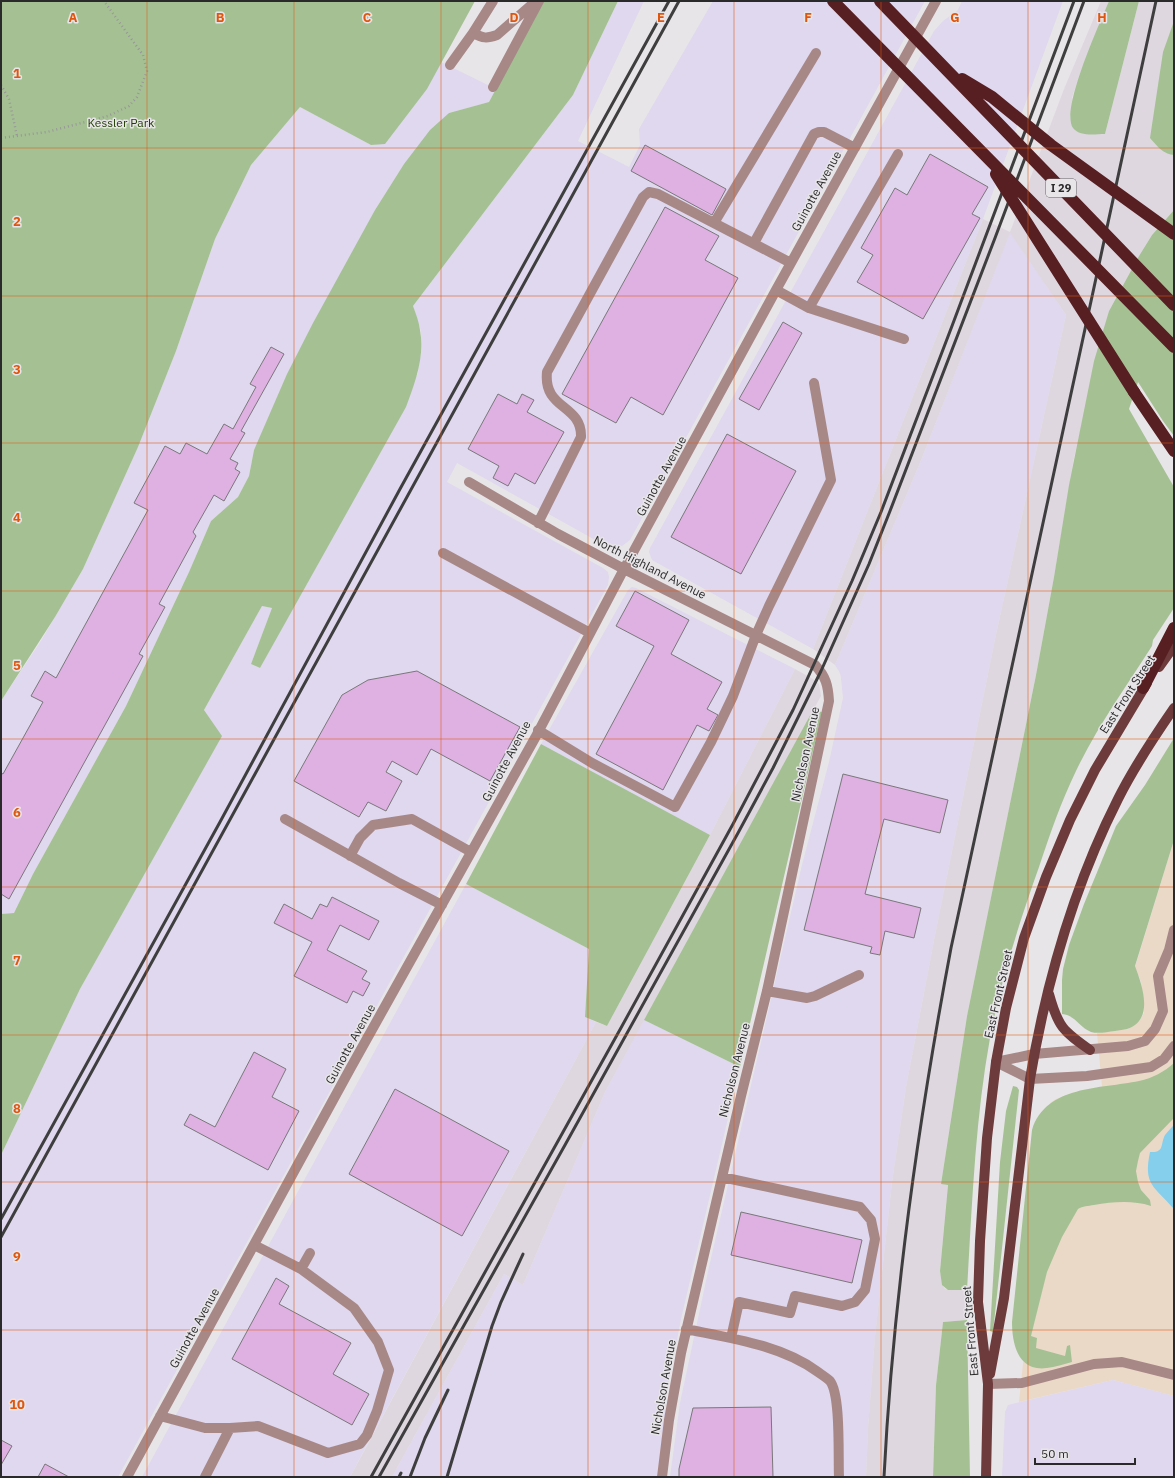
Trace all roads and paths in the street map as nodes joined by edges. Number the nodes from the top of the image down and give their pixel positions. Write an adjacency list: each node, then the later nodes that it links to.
1 (104, 1): 14 (path)
2 (493, 1): 8 (street)
3 (536, 1): 8 (street)
4 (539, 1): 13 (street)
5 (833, 1): 18 (highway, I 29, bridge)
6 (880, 1): 11 (highway, I 29, bridge)
7 (936, 1): 16 (street, Guinotte Avenue)
8 (473, 33): 10 (street)
9 (816, 53): 19 (street)
10 (450, 65)
11 (949, 72): 20 (highway, bridge); 24 (highway, I 29, bridge)
12 (1, 85): 14 (path)
13 (493, 87)
14 (17, 136): 15 (path)
15 (1, 138)
16 (855, 148): 21 (street); 22 (street, Guinotte Avenue)
17 (898, 154): 25 (street)
18 (984, 154): 27 (highway, I 29, bridge); 29 (highway, bridge)
19 (714, 223): 21 (street); 31 (street)
20 (1174, 234)
21 (754, 243): 22 (street)
22 (791, 263): 23 (street, Guinotte Avenue)
23 (776, 290): 25 (street); 33 (street, Guinotte Avenue)
24 (1174, 305)
25 (809, 308): 26 (street)
26 (904, 339)
27 (1174, 346)
28 (814, 383): 36 (street)
29 (1173, 453)
30 (469, 482): 31 (street, North Highland Avenue)
31 (538, 523): 33 (street, North Highland Avenue)
32 (442, 553): 35 (street)
33 (624, 569): 35 (street, Guinotte Avenue); 36 (street, North Highland Avenue)
34 (1174, 628): 39 (highway)
35 (590, 633): 41 (street, Guinotte Avenue)
36 (756, 635): 38 (street, North Highland Avenue); 41 (street)
37 (1174, 646): 39 (main road, East Front Street)
38 (821, 671): 49 (street, Nicholson Avenue)
39 (1143, 688): 54 (main road, East Front Street)
40 (1174, 708): 50 (main road, East Front Street)
41 (538, 730): 43 (street, Guinotte Avenue)
42 (285, 819): 44 (street)
43 (471, 852): 44 (street); 45 (street, Guinotte Avenue)
44 (350, 856): 45 (street)
45 (442, 905): 57 (street, Guinotte Avenue)
46 (1174, 930): 47 (street)
47 (1171, 954): 52 (street)
48 (859, 975): 49 (street)
49 (768, 991): 56 (street, Nicholson Avenue)
50 (1048, 992): 52 (main road); 53 (main road, East Front Street)
51 (1174, 1046): 55 (street)
52 (1090, 1050): 53 (street)
53 (1034, 1054): 54 (street); 55 (main road, East Front Street)
54 (996, 1062): 55 (street); 63 (main road, East Front Street)
55 (1030, 1079): 63 (main road, East Front Street)
56 (722, 1177): 60 (street, Nicholson Avenue); 61 (street)
57 (254, 1245): 59 (street); 64 (street, Guinotte Avenue)
58 (310, 1253): 59 (street)
59 (301, 1269): 65 (street)
60 (686, 1329): 61 (street); 68 (street, Nicholson Avenue)
61 (731, 1338): 69 (street)
62 (1174, 1375): 63 (street)
63 (988, 1384): 70 (main road, East Front Street)
64 (160, 1416): 65 (street); 66 (street, Guinotte Avenue)
65 (230, 1428): 67 (street)
66 (127, 1477)
67 (205, 1477)
68 (662, 1477)
69 (839, 1477)
70 (986, 1477)

